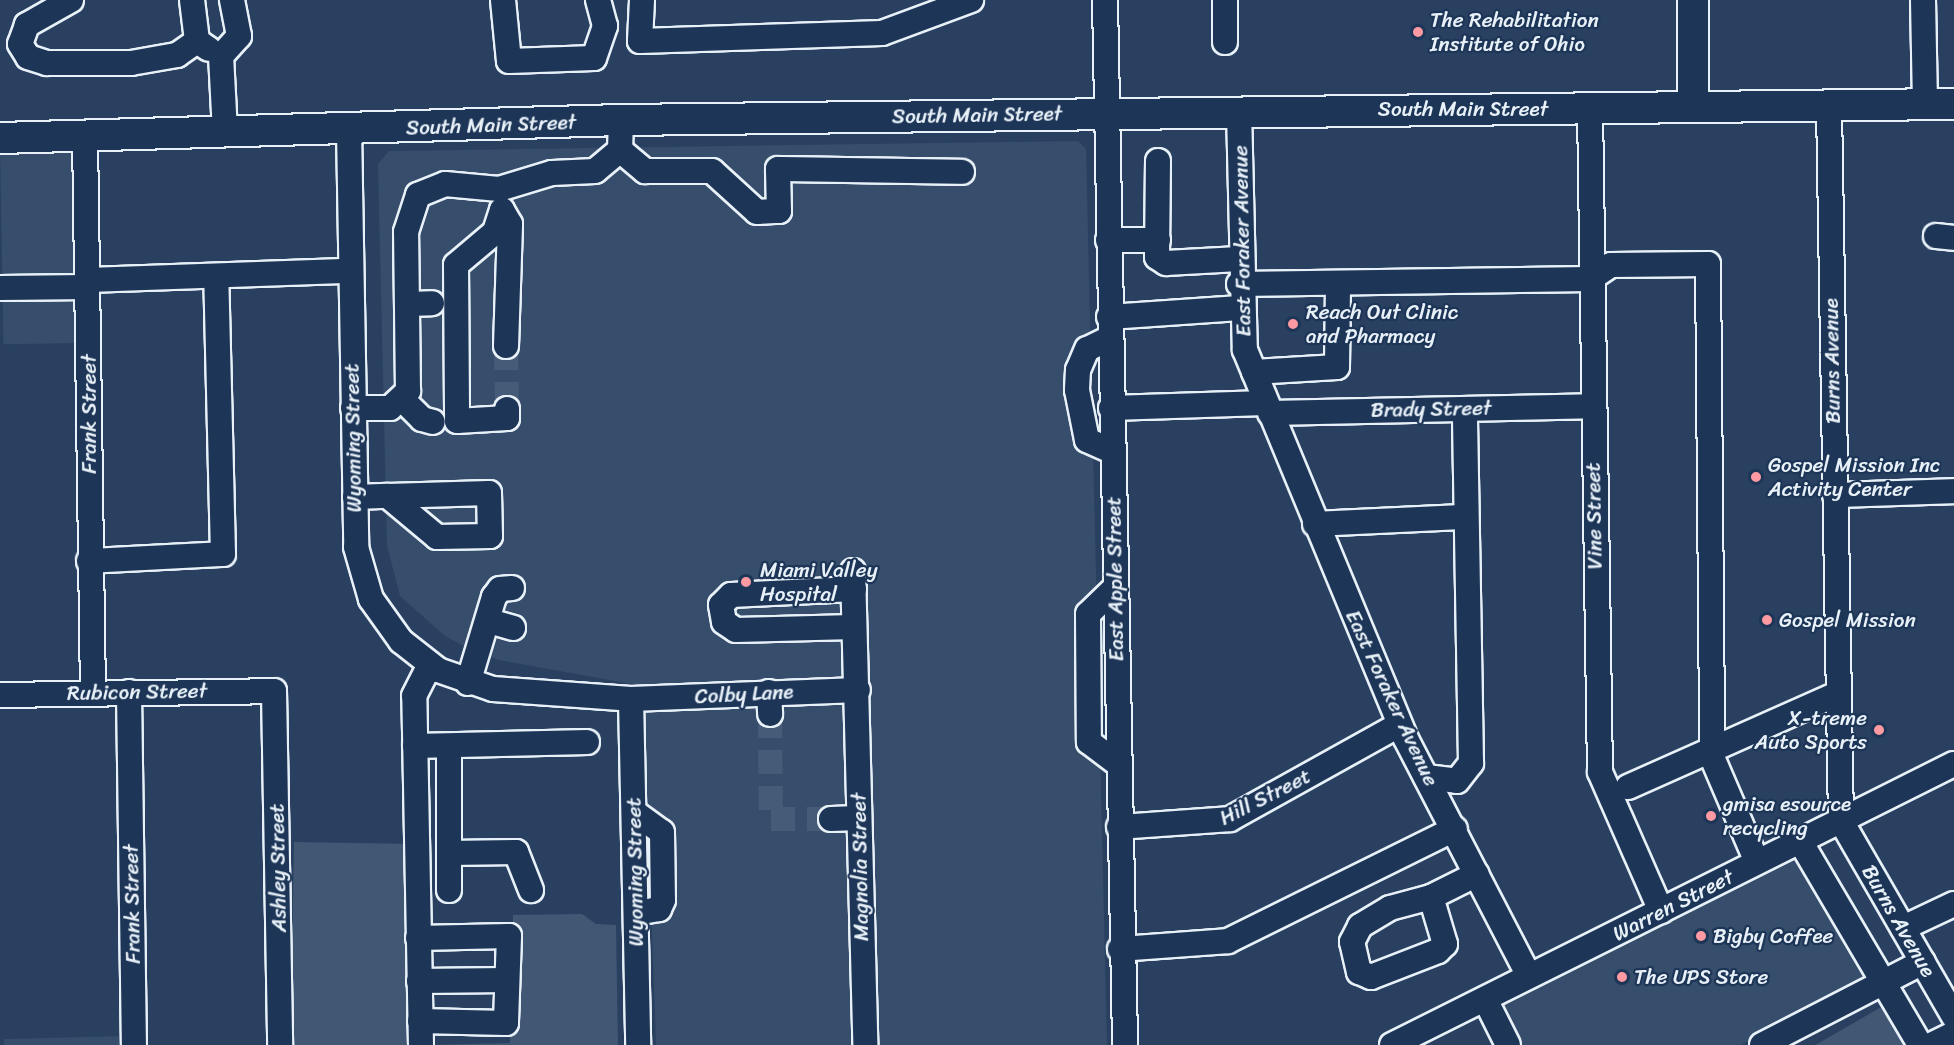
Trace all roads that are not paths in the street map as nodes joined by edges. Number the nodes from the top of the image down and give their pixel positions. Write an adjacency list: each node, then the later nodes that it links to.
1 (71, 0): 12 (street)
2 (192, 0): 12 (street)
3 (232, 0): 14 (street)
4 (503, 0): 5 (street)
5 (598, 0)
6 (642, 0): 7 (street)
7 (971, 0)
8 (1106, 0): 20 (street, East Apple Street)
9 (1224, 0): 13 (street)
10 (1693, 0): 16 (main road)
11 (1923, 0): 15 (street)
12 (197, 41): 14 (street)
13 (1225, 42)
14 (221, 56): 23 (street)
15 (1940, 104): 17 (main road, South Main Street)
16 (1693, 106): 17 (main road, South Main Street); 18 (main road, South Main Street)
17 (1829, 106): 56 (street, Burns Avenue)
18 (1590, 108): 19 (main road, South Main Street); 35 (street, Vine Street)
19 (1239, 111): 20 (main road, South Main Street); 32 (street, East Foraker Avenue)
20 (1108, 112): 21 (main road, South Main Street); 30 (street, East Apple Street)
21 (621, 120): 22 (main road, South Main Street); 26 (street)
22 (349, 129): 23 (main road, South Main Street); 33 (street, Wyoming Street)
23 (225, 132): 24 (main road, South Main Street)
24 (85, 135): 25 (main road, South Main Street); 36 (street, Frank Street)
25 (0, 138)
26 (620, 150): 28 (street); 29 (street)
27 (1158, 161): 31 (street)
28 (962, 172)
29 (500, 200): 41 (street); 44 (street); 51 (street)
30 (1108, 240): 31 (street); 43 (street, East Apple Street)
31 (1158, 240): 32 (street)
32 (1239, 259): 38 (street, East Foraker Avenue)
33 (350, 272): 34 (street); 48 (street, Wyoming Street)
34 (216, 276): 36 (street); 61 (street)
35 (1590, 279): 37 (street); 47 (street, Vine Street); 79 (street)
36 (88, 283): 39 (street); 61 (street, Frank Street)
37 (1338, 283): 38 (street); 45 (street)
38 (1239, 284): 42 (street, East Foraker Avenue)
39 (0, 288)
40 (432, 303): 41 (street)
41 (408, 304): 46 (street)
42 (1240, 308): 43 (street); 45 (street, East Foraker Avenue)
43 (1110, 327): 49 (street, East Apple Street); 54 (street)
44 (506, 346)
45 (1254, 372): 50 (street, East Foraker Avenue)
46 (404, 400): 48 (street); 53 (street)
47 (1592, 406): 52 (street, Brady Street); 96 (street, Vine Street)
48 (353, 408): 58 (street, Wyoming Street)
49 (1112, 408): 50 (street, Brady Street); 54 (street, East Apple Street)
50 (1267, 408): 52 (street, Brady Street); 60 (street, East Foraker Avenue)
51 (507, 409)
52 (1465, 409): 59 (street)
53 (433, 422)
54 (1112, 451): 86 (street, East Apple Street)
55 (1954, 491): 56 (street)
56 (1835, 495): 72 (street, Burns Avenue)
57 (388, 496): 58 (street)
58 (355, 497): 66 (street, Wyoming Street)
59 (1466, 517): 60 (street); 81 (street)
60 (1315, 524): 75 (street, East Foraker Avenue)
61 (89, 561): 70 (street, Frank Street)
62 (512, 588): 63 (street)
63 (489, 621): 65 (street); 67 (street)
64 (854, 627): 64 (street, Magnolia Street); 68 (street, Magnolia Street)
65 (513, 628)
66 (430, 665): 67 (street, Wyoming Street); 77 (street)
67 (475, 685): 74 (street)
68 (858, 690): 74 (street, Colby Lane); 83 (street, Magnolia Street)
69 (274, 691): 71 (street, Rubicon Street); 110 (street, Ashley Street)
70 (93, 692): 71 (street, Rubicon Street); 73 (street, Rubicon Street)
71 (129, 692): 109 (street, Frank Street)
72 (1837, 694): 79 (street); 85 (street, Burns Avenue)
73 (0, 695)
74 (631, 699): 112 (street, Wyoming Street)
75 (1399, 725): 81 (street, East Foraker Avenue); 86 (street, Hill Street)
76 (588, 742): 78 (street)
77 (415, 746): 78 (street); 98 (street)
78 (449, 746): 89 (street)
79 (1712, 748): 82 (street); 90 (street)
80 (1954, 764): 85 (street, Warren Street)
81 (1426, 777): 87 (street, East Foraker Avenue)
82 (1628, 787)
83 (858, 818): 84 (street); 113 (street, Magnolia Street)
84 (831, 819)
85 (1841, 821): 88 (street, Warren Street); 97 (street, Burns Avenue)
86 (1119, 827): 99 (street, East Apple Street)
87 (1455, 829): 91 (street, East Foraker Avenue); 99 (street)
88 (1800, 841): 90 (street, Warren Street); 104 (street, Burns Avenue)
89 (449, 853): 92 (street); 93 (street)
90 (1757, 862): 96 (street, Warren Street)
91 (1478, 874): 94 (street); 101 (street, East Foraker Avenue)
92 (449, 890)
93 (531, 890)
94 (1431, 897)
95 (1954, 904): 97 (street)
96 (1661, 911): 101 (street, Warren Street)
97 (1903, 928): 100 (street, Burns Avenue)
98 (418, 938): 102 (street); 103 (street)
99 (1120, 949): 114 (street, East Apple Street)
100 (1923, 962): 104 (street); 106 (street, Burns Avenue)
101 (1529, 976): 105 (street, Warren Street)
102 (507, 980): 103 (street); 107 (street)
103 (419, 981): 107 (street)
104 (1884, 983): 117 (street); 118 (street, Burns Avenue)
105 (1485, 999): 115 (street, Warren Street); 116 (street)
106 (1954, 1017)
107 (420, 1021): 111 (street)
108 (1954, 1034): 119 (street)
109 (134, 1045)
110 (280, 1045)
111 (421, 1045)
112 (638, 1045)
113 (865, 1045)
114 (1125, 1045)
115 (1392, 1045)
116 (1508, 1045)
117 (1762, 1045)
118 (1920, 1045)
119 (1932, 1045)

